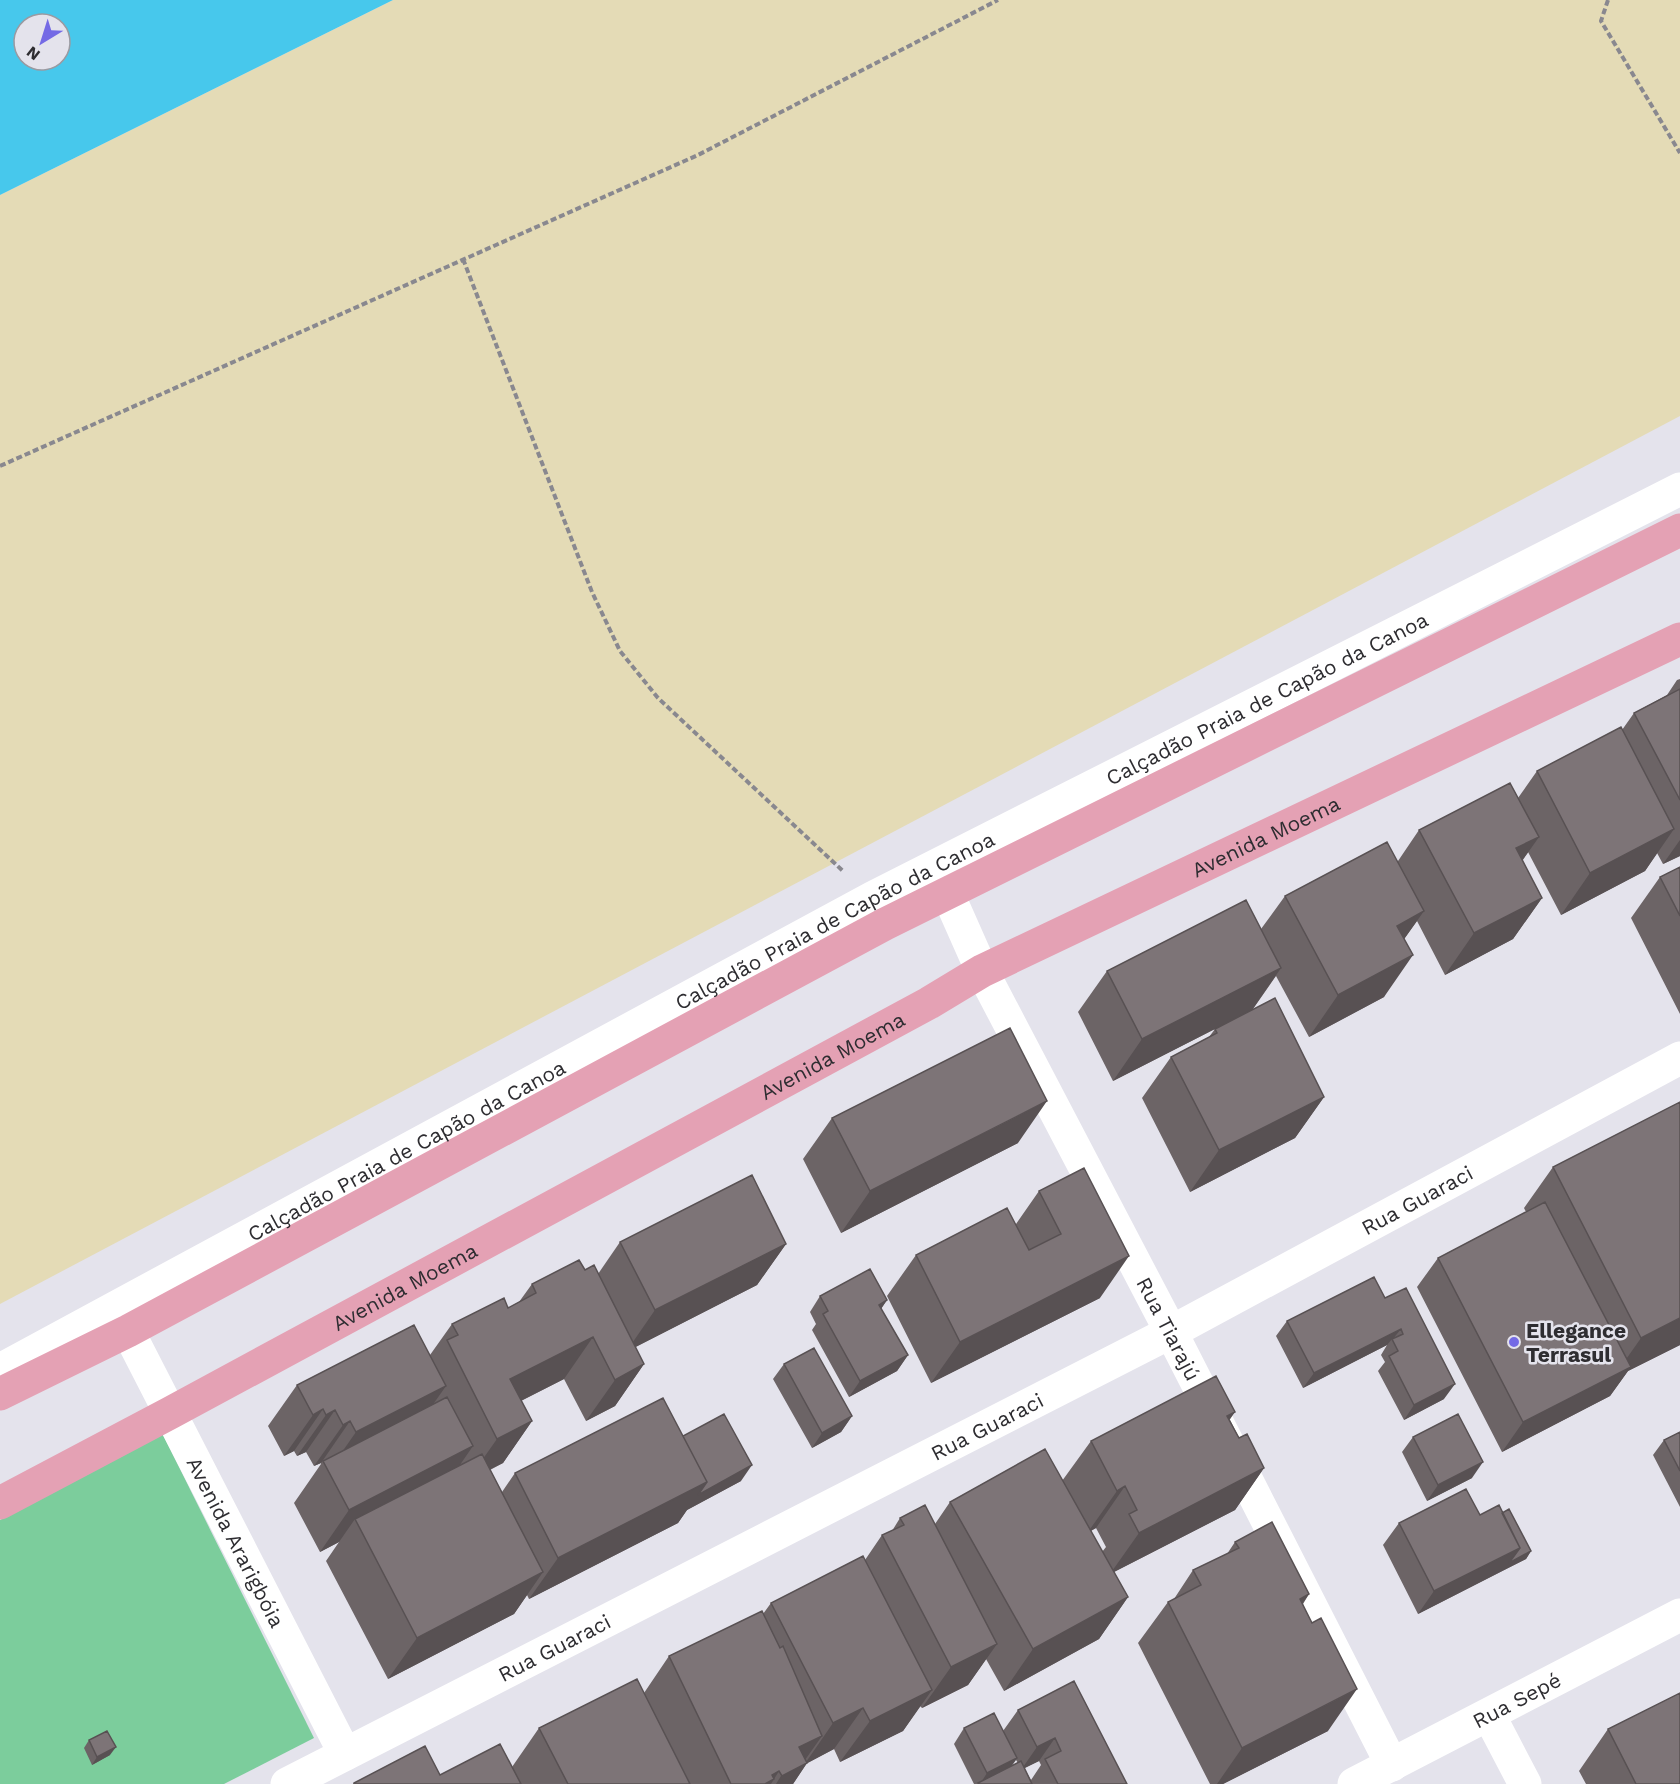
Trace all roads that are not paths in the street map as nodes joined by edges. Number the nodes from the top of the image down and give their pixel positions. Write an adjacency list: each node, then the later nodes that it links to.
1 (1680, 489): 9 (street, Calçadão Praia de Capão da Canoa)
2 (1680, 530): 4 (main road)
3 (1680, 639): 5 (main road, Avenida Moema)
4 (947, 892): 5 (street, Rua Tiarajú); 7 (main road)
5 (982, 971): 8 (street, Rua Tiarajú); 11 (main road, Avenida Moema)
6 (1680, 1058): 8 (street, Rua Guaraci)
7 (128, 1331): 10 (main road); 11 (street, Avenida Ararigbóia)
8 (1171, 1332): 15 (street, Rua Guaraci); 16 (street, Rua Tiarajú)
9 (0, 1370)
10 (0, 1394)
11 (170, 1413): 12 (main road, Avenida Moema); 15 (street, Avenida Ararigbóia)
12 (0, 1503)
13 (1680, 1615): 14 (street, Rua Sepé)
14 (1489, 1715): 16 (street, Rua Sepé); 19 (street)
15 (345, 1754): 17 (street, Rua Guaraci)
16 (1392, 1764): 18 (street, Rua Sepé)
17 (287, 1784)
18 (1354, 1784)
19 (1525, 1784)

